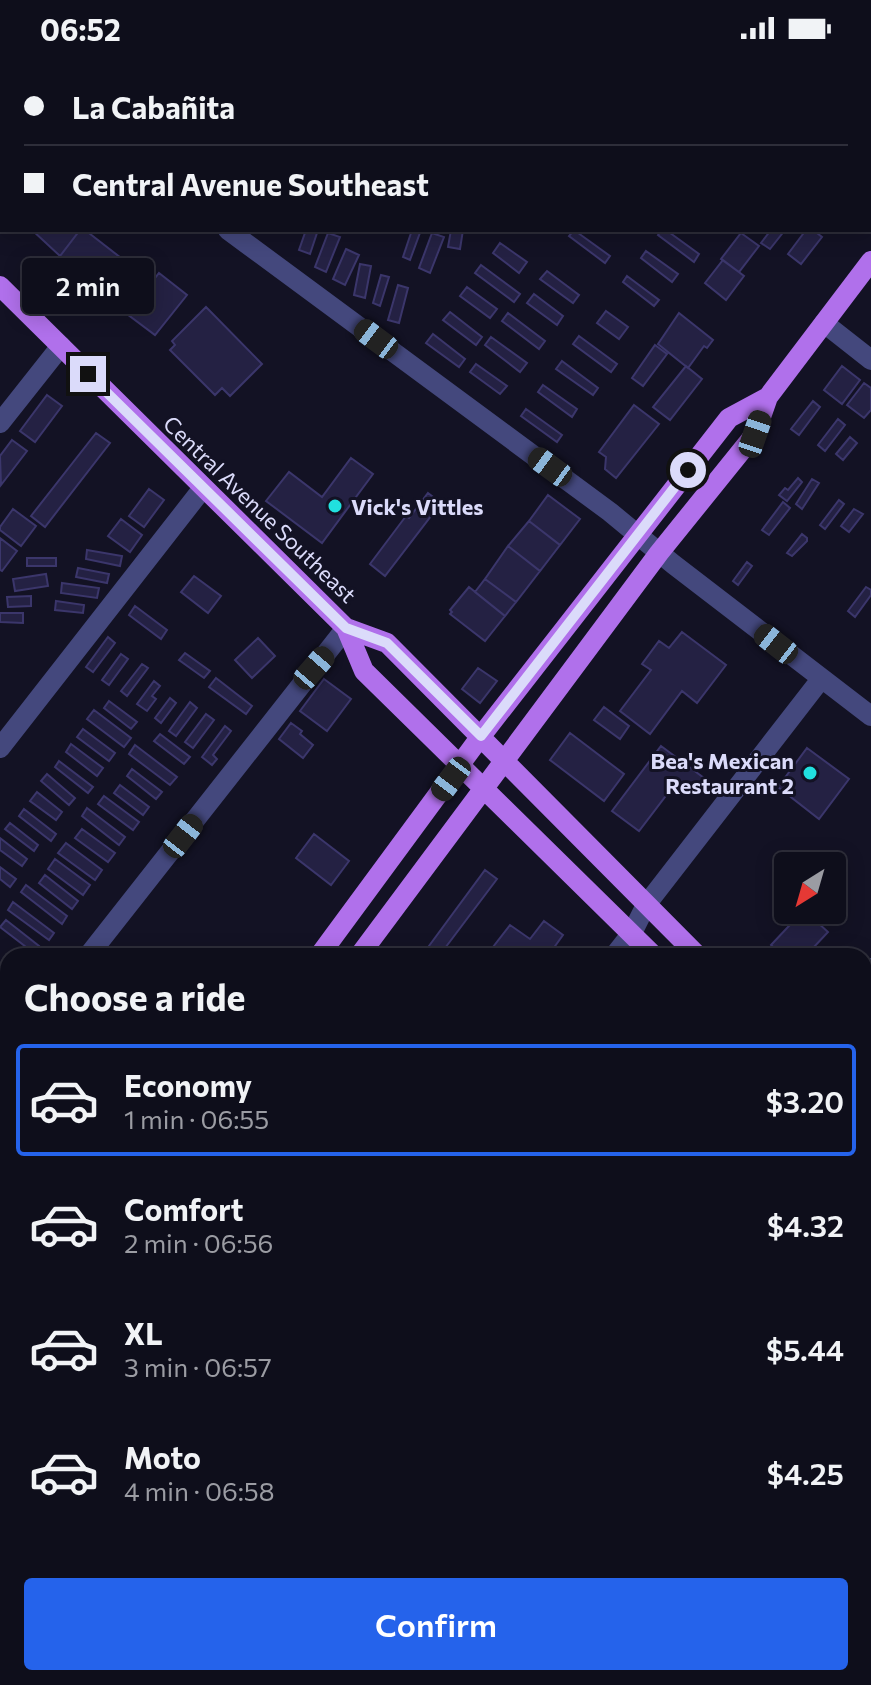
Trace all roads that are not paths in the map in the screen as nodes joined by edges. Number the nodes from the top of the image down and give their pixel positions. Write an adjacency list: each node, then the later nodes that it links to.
1 (231, 232): 10 (street)
2 (871, 261): 4 (main road)
3 (0, 286): 5 (main road, Central Avenue Southeast)
4 (824, 323): 6 (street); 7 (main road)
5 (61, 346): 8 (street); 9 (main road, Central Avenue Southeast)
6 (871, 360)
7 (768, 397): 10 (main road); 11 (main road)
8 (0, 423)
9 (203, 488): 12 (main road, Central Avenue Southeast); 16 (street)
10 (637, 535): 11 (street); 15 (main road)
11 (659, 553): 13 (street); 17 (main road)
12 (346, 628): 15 (main road, Central Avenue Southeast); 18 (main road); 22 (street)
13 (821, 679): 14 (street); 20 (street)
14 (871, 716)
15 (481, 736): 17 (main road, Central Avenue Southeast); 18 (main road)
16 (0, 748)
17 (504, 761): 19 (main road); 20 (main road, Central Avenue Southeast)
18 (460, 766): 19 (main road); 23 (main road)
19 (482, 789): 21 (main road); 24 (main road)
20 (646, 905): 21 (street); 27 (main road, Central Avenue Southeast)
21 (632, 933): 25 (street); 26 (main road)
22 (94, 948)
23 (325, 948)
24 (365, 948)
25 (620, 948)
26 (646, 948)
27 (690, 948)

